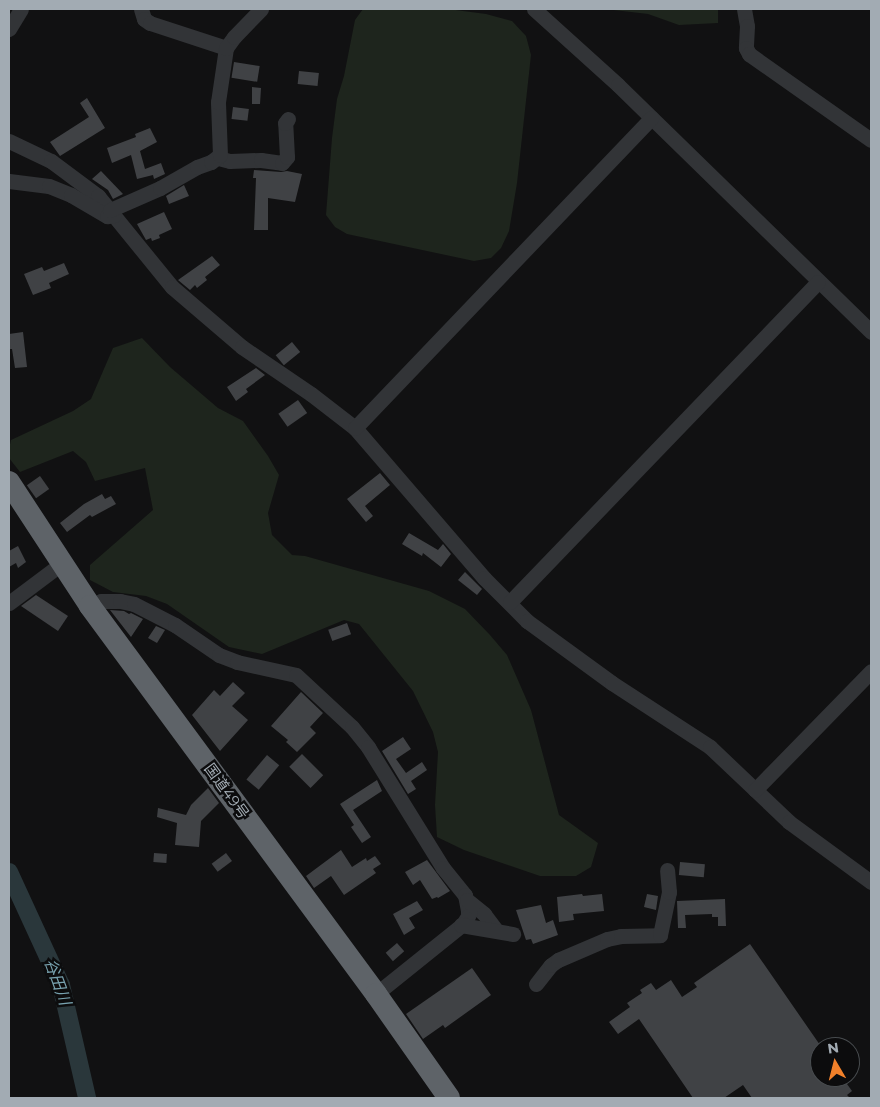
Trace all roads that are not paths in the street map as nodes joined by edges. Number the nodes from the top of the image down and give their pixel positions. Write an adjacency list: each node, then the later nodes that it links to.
1 (21, 9): 6 (street)
2 (140, 9): 7 (street)
3 (260, 9): 7 (street)
4 (534, 9): 8 (street)
5 (744, 9): 10 (street)
6 (9, 29)
7 (226, 48): 12 (street)
8 (651, 118): 15 (street); 17 (street)
9 (288, 119): 12 (street)
10 (871, 140)
11 (9, 141): 14 (street)
12 (218, 158): 14 (street)
13 (9, 181): 14 (street)
14 (112, 212): 17 (street)
15 (818, 282): 16 (street); 20 (street)
16 (871, 332)
17 (355, 428): 20 (street)
18 (9, 482): 19 (highway, 国道49号)
19 (61, 564): 21 (street); 22 (highway, 国道49号)
20 (510, 602): 24 (street)
21 (9, 603)
22 (90, 606): 27 (street); 32 (highway, 国道49号)
23 (871, 670): 24 (street)
24 (755, 790): 26 (street)
25 (666, 870): 31 (street)
26 (871, 882)
27 (467, 900): 28 (street); 29 (street)
28 (461, 925): 29 (street); 32 (street)
29 (496, 930): 30 (street)
30 (513, 934)
31 (536, 984)
32 (376, 994): 33 (highway, 国道49号)
33 (449, 1098)

